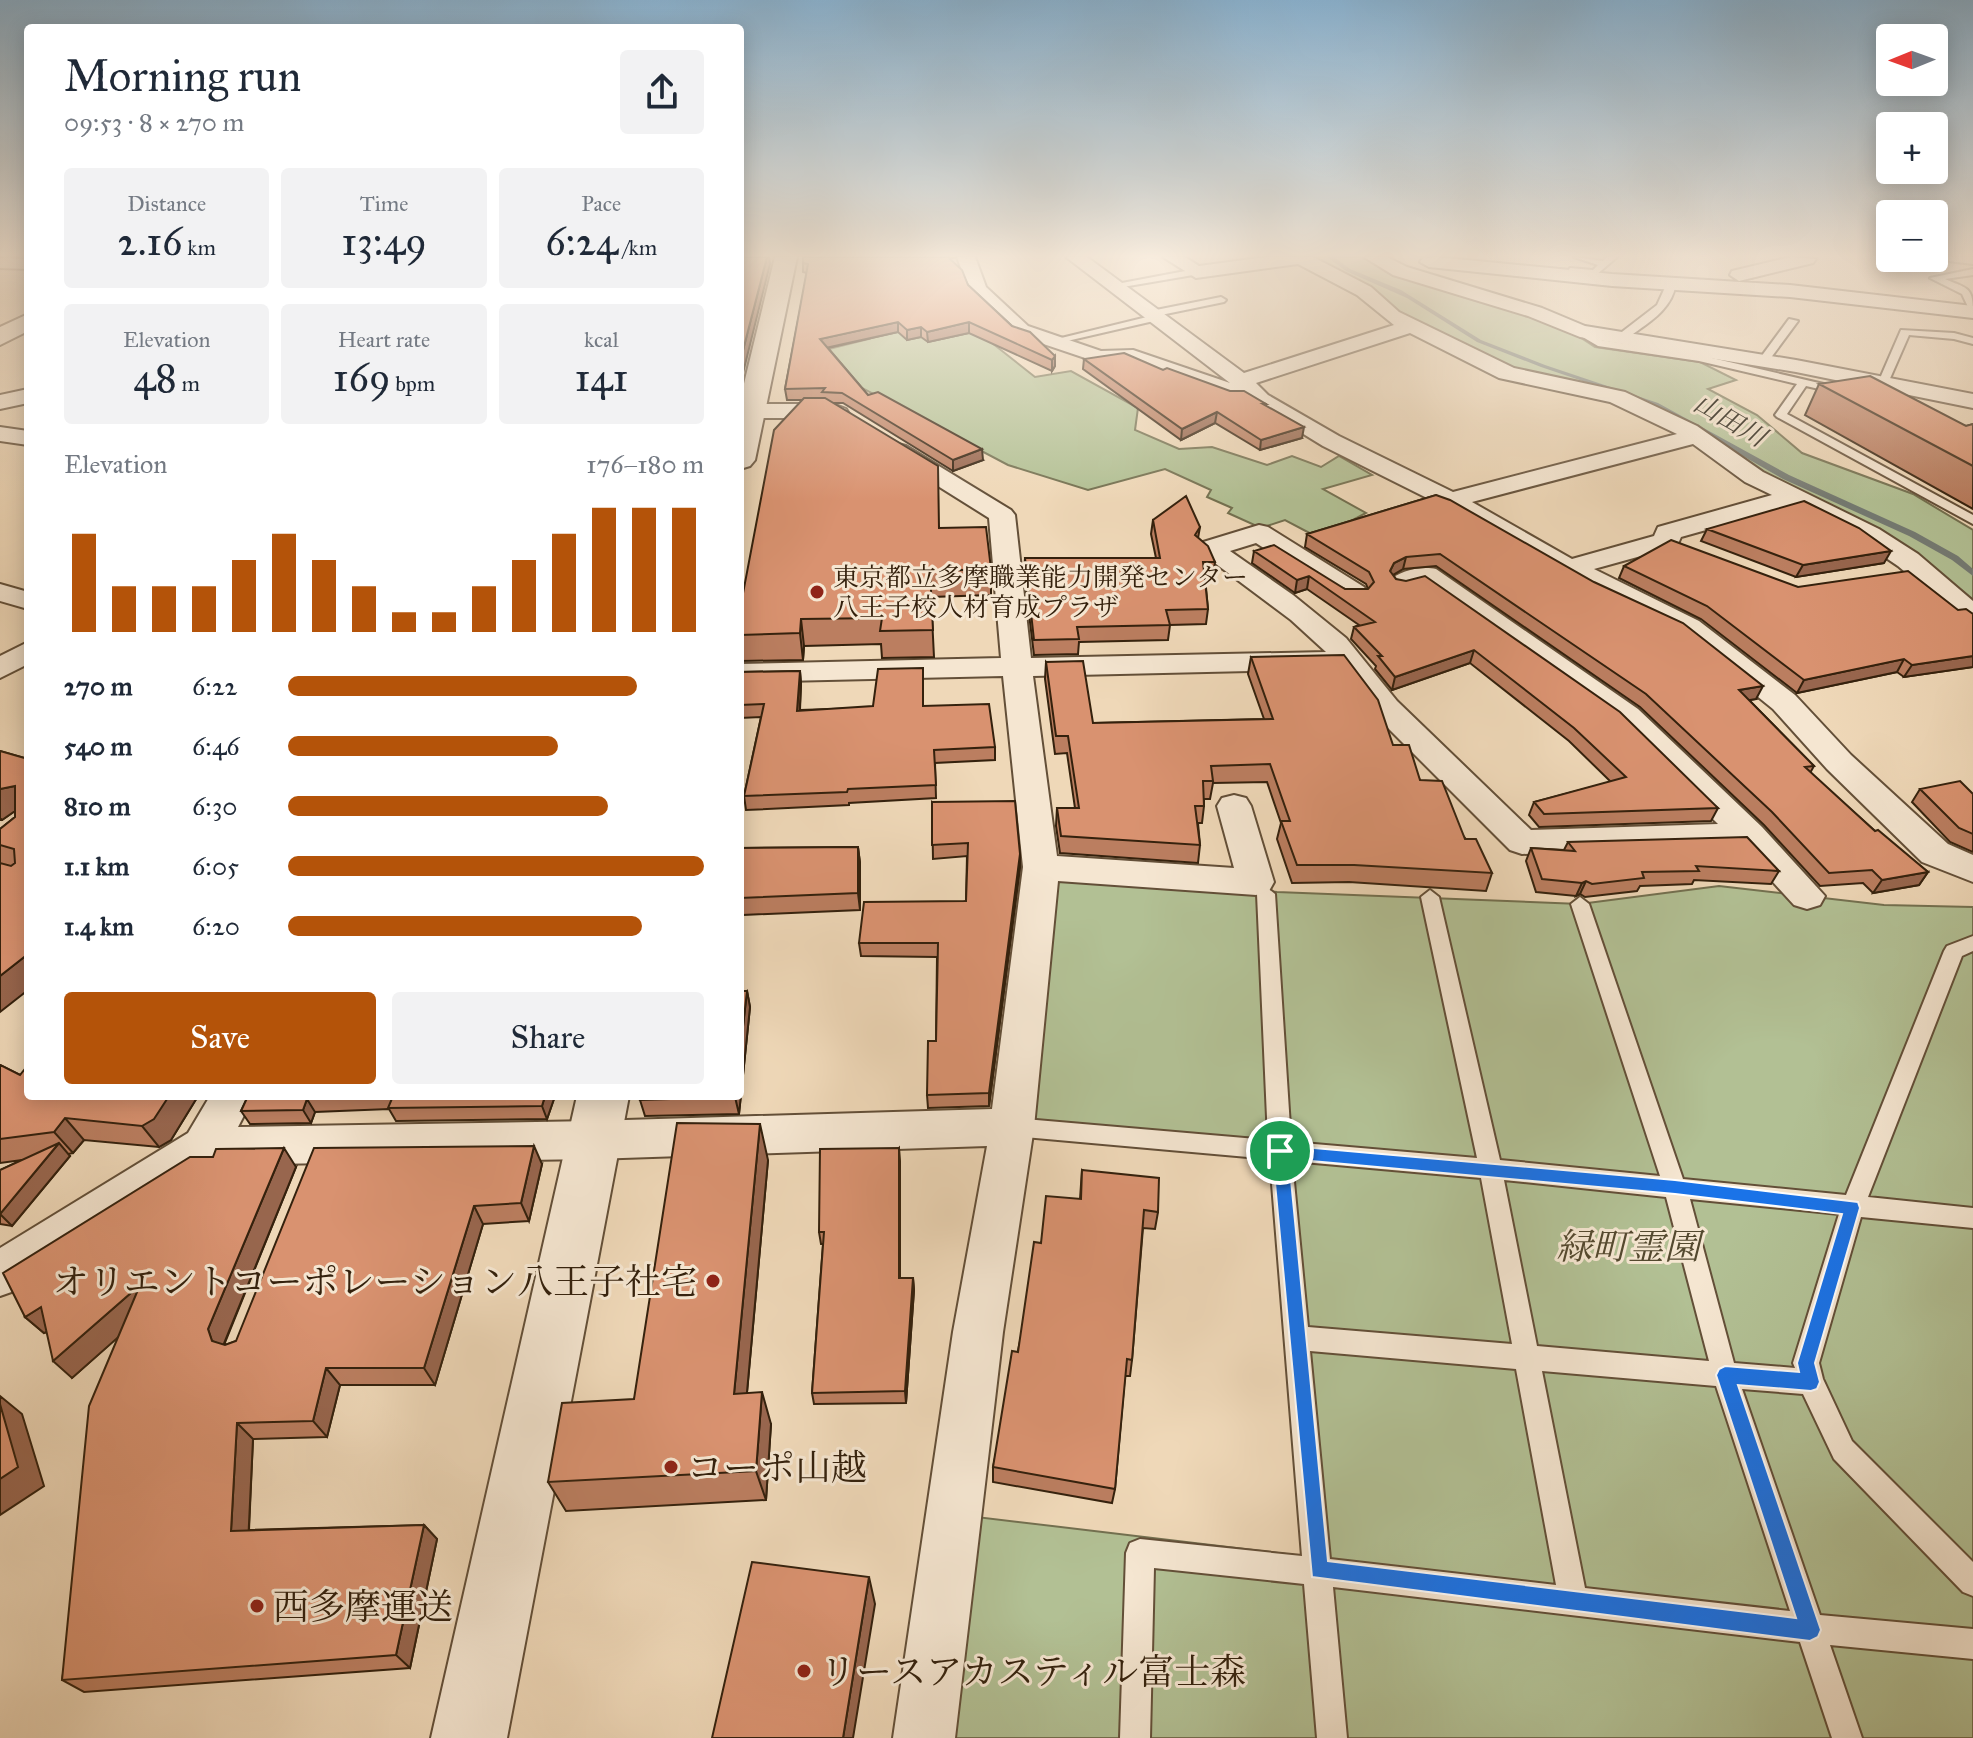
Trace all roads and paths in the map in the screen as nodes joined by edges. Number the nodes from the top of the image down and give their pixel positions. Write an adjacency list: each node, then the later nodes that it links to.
1 (764, 338): 23 (street)
2 (1045, 338): 12 (street)
3 (1065, 338): 12 (lane)
4 (1182, 338): 15 (street)
5 (1374, 338): 15 (street)
6 (1436, 338): 25 (street)
7 (1591, 338): 16 (lane)
8 (1629, 338): 14 (street)
9 (1780, 338): 14 (lane)
10 (1902, 338): 17 (lane)
11 (1951, 338): 13 (lane)
12 (1054, 341): 20 (street)
13 (1973, 341)
14 (1763, 361): 17 (street)
15 (1241, 381): 20 (street)
16 (1804, 382): 18 (lane); 29 (lane)
17 (1883, 383): 21 (street)
18 (1858, 395)
19 (24, 397): 22 (street)
20 (1262, 401): 28 (street)
21 (1973, 401)
22 (0, 402)
23 (745, 411): 42 (street)
24 (0, 434): 26 (street)
25 (1698, 436): 27 (street); 28 (street)
26 (24, 437)
27 (1794, 497): 30 (street); 33 (street)
28 (1450, 500): 32 (street)
29 (1973, 520)
30 (1668, 540): 31 (street); 32 (street)
31 (1696, 551)
32 (1569, 568): 48 (street)
33 (1918, 569): 34 (street); 39 (street)
34 (1887, 574)
35 (1377, 588): 38 (street); 38 (street); 46 (street)
36 (0, 592): 37 (street)
37 (24, 600)
38 (1299, 611): 41 (street)
39 (1973, 615)
40 (24, 654): 43 (street)
41 (1351, 660): 42 (street); 46 (street)
42 (1018, 667): 44 (street); 47 (street)
43 (0, 669)
44 (744, 673)
45 (1234, 806): 47 (street)
46 (1750, 835): 50 (street)
47 (1041, 867): 56 (street)
48 (1973, 869)
49 (1266, 894): 58 (lane)
50 (1807, 896)
51 (1430, 897): 59 (lane)
52 (1580, 904): 60 (lane)
53 (1973, 943): 61 (lane)
54 (231, 1100): 57 (street)
55 (598, 1118): 56 (street); 57 (street); 73 (street)
56 (1012, 1127): 58 (lane); 74 (street)
57 (204, 1146): 63 (street)
58 (1280, 1151): 59 (lane); 64 (lane)
59 (1491, 1169): 60 (lane); 65 (lane)
60 (1675, 1187): 61 (lane); 66 (lane)
61 (1852, 1208): 62 (lane); 67 (lane)
62 (1973, 1218)
63 (0, 1274)
64 (1296, 1338): 65 (lane); 68 (lane)
65 (1529, 1359): 66 (lane); 70 (lane)
66 (1725, 1375): 67 (lane); 71 (lane)
67 (1811, 1382): 69 (lane)
68 (1319, 1570): 70 (lane); 75 (lane); 76 (lane)
69 (1973, 1582)
70 (1573, 1601): 71 (lane)
71 (1810, 1630): 72 (lane); 77 (lane)
72 (1973, 1644)
73 (469, 1738)
74 (924, 1738)
75 (1135, 1738)
76 (1332, 1738)
77 (1847, 1738)

